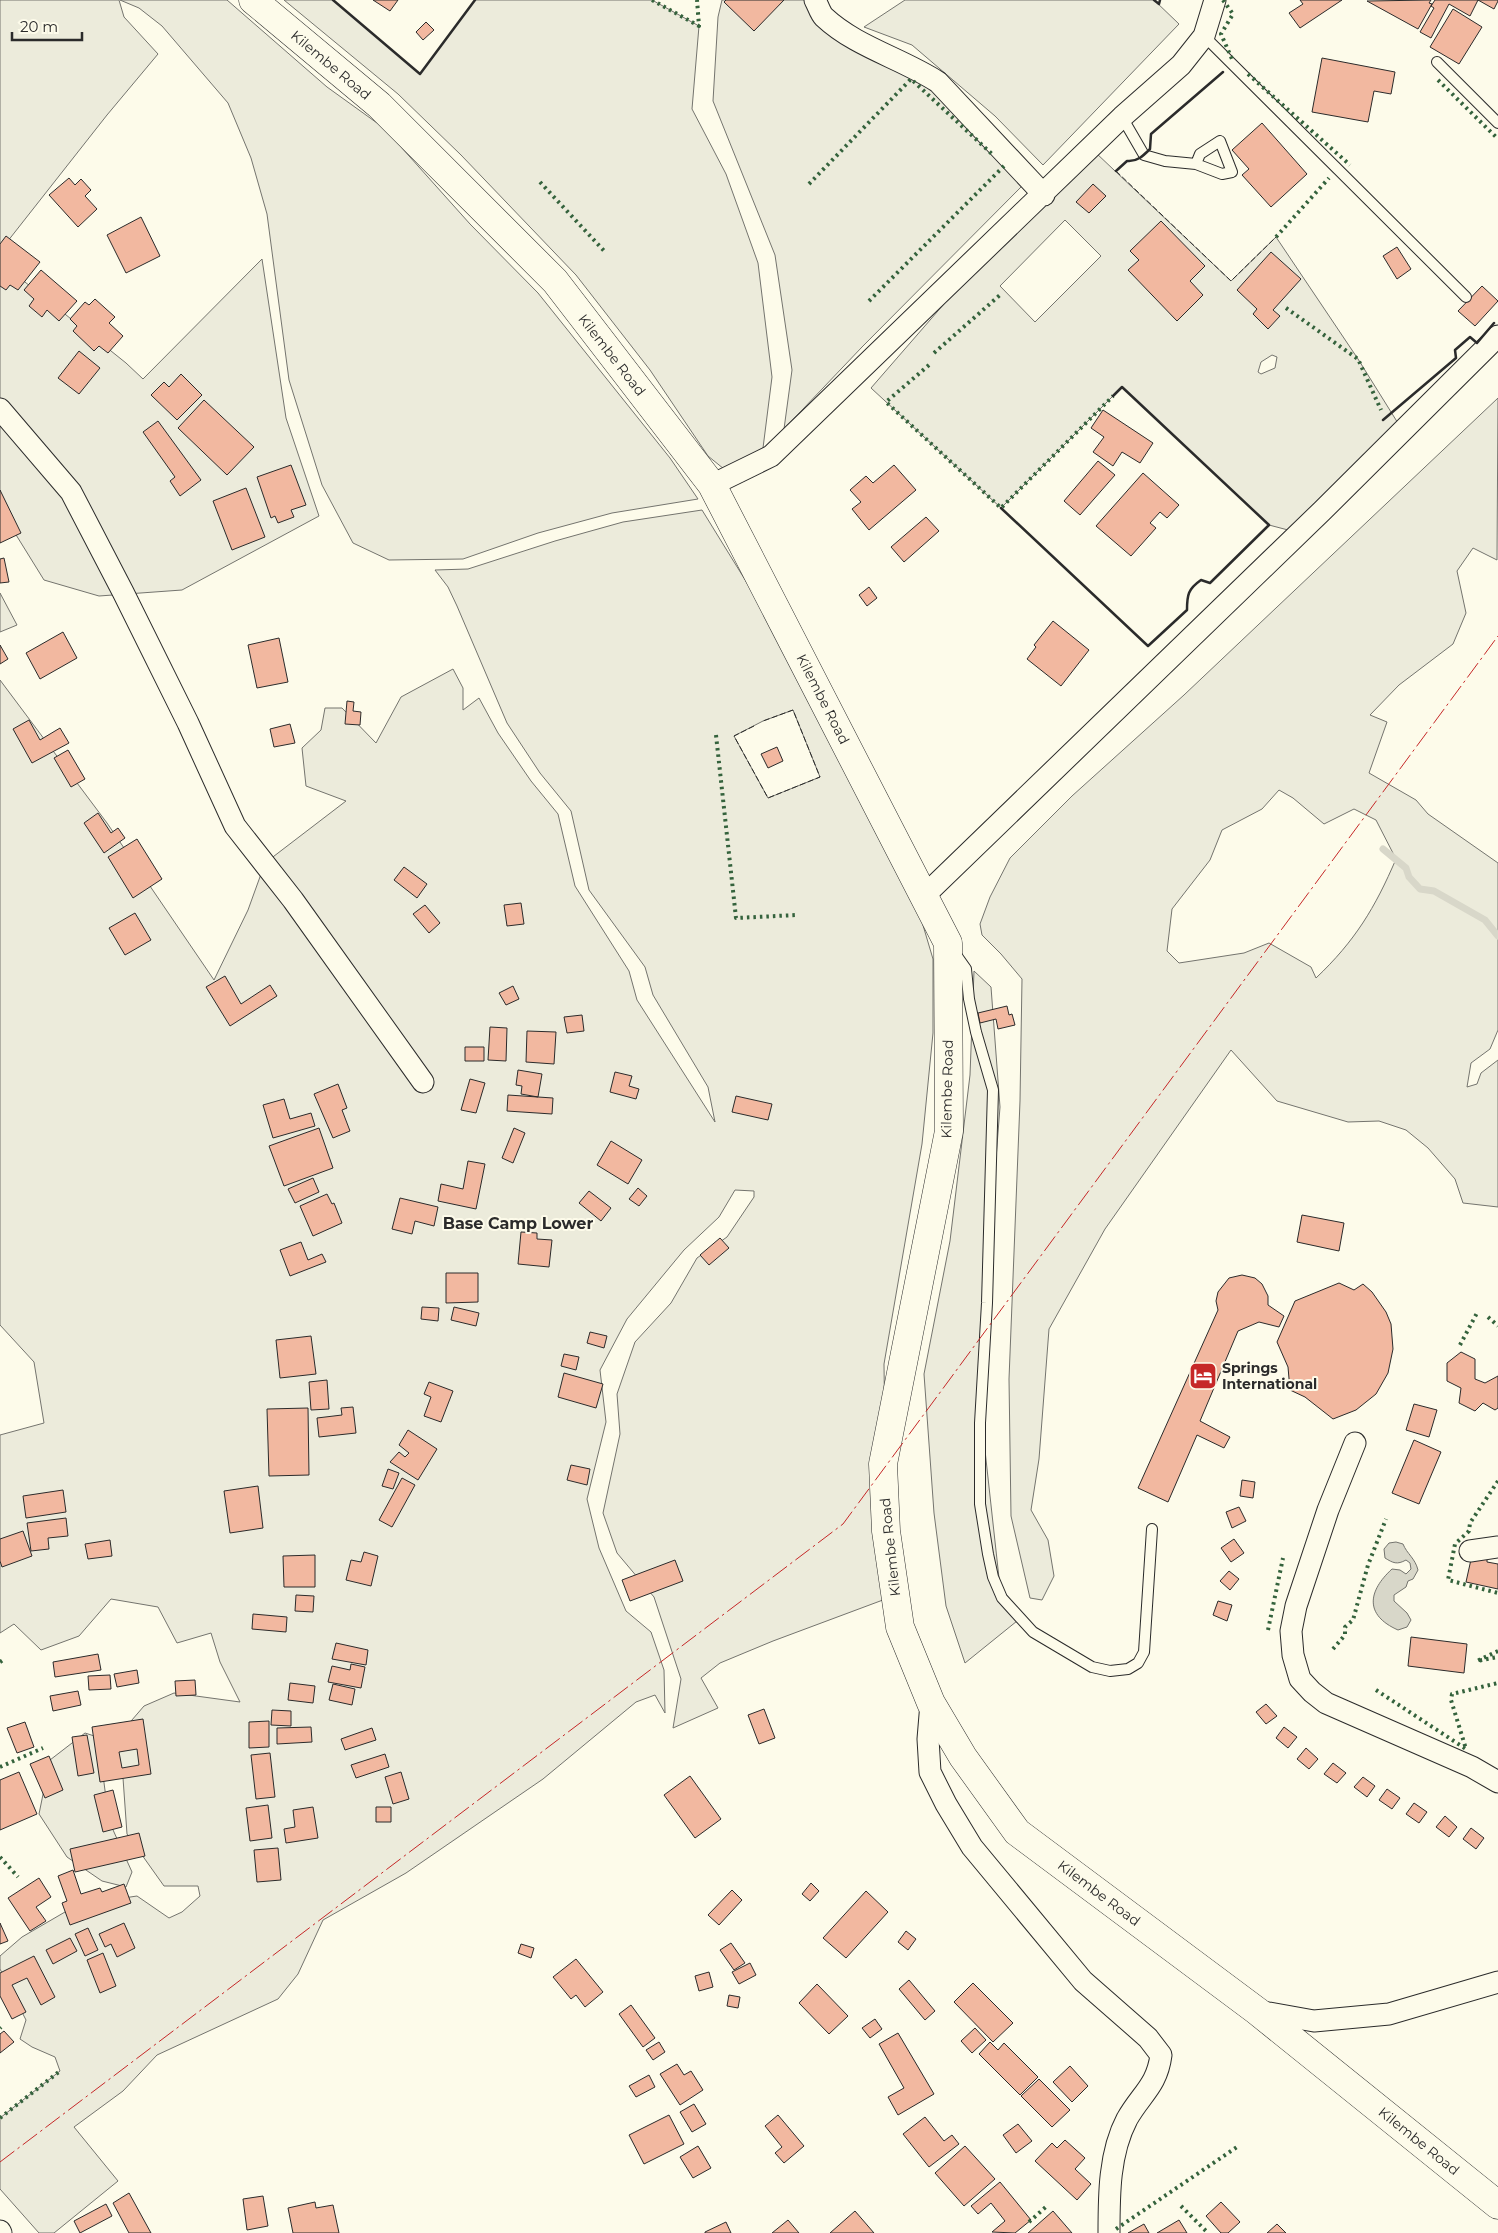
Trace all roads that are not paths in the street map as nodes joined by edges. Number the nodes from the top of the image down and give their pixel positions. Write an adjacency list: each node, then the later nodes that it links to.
1 (253, 0): 13 (main road, Kilembe Road)
2 (815, 0): 9 (street)
3 (1215, 0): 4 (street)
4 (1204, 36): 6 (street); 10 (lane)
5 (1437, 62): 7 (lane)
6 (1122, 117): 8 (lane); 9 (street)
7 (1498, 123)
8 (1196, 164)
9 (1044, 194): 13 (street)
10 (1466, 297)
11 (1498, 336): 14 (street)
12 (0, 408): 16 (street)
13 (712, 485): 14 (main road, Kilembe Road)
14 (925, 895): 15 (main road, Kilembe Road)
15 (948, 943): 18 (lane); 21 (main road, Kilembe Road)
16 (423, 1082)
17 (1355, 1443): 22 (street)
18 (1152, 1529)
19 (1498, 1547): 20 (street)
20 (1470, 1551)
21 (931, 1704): 24 (main road, Kilembe Road); 26 (street)
22 (1498, 1782)
23 (1498, 1982): 24 (street)
24 (1257, 2011): 25 (main road, Kilembe Road)
25 (1498, 2205)
26 (1109, 2233)

